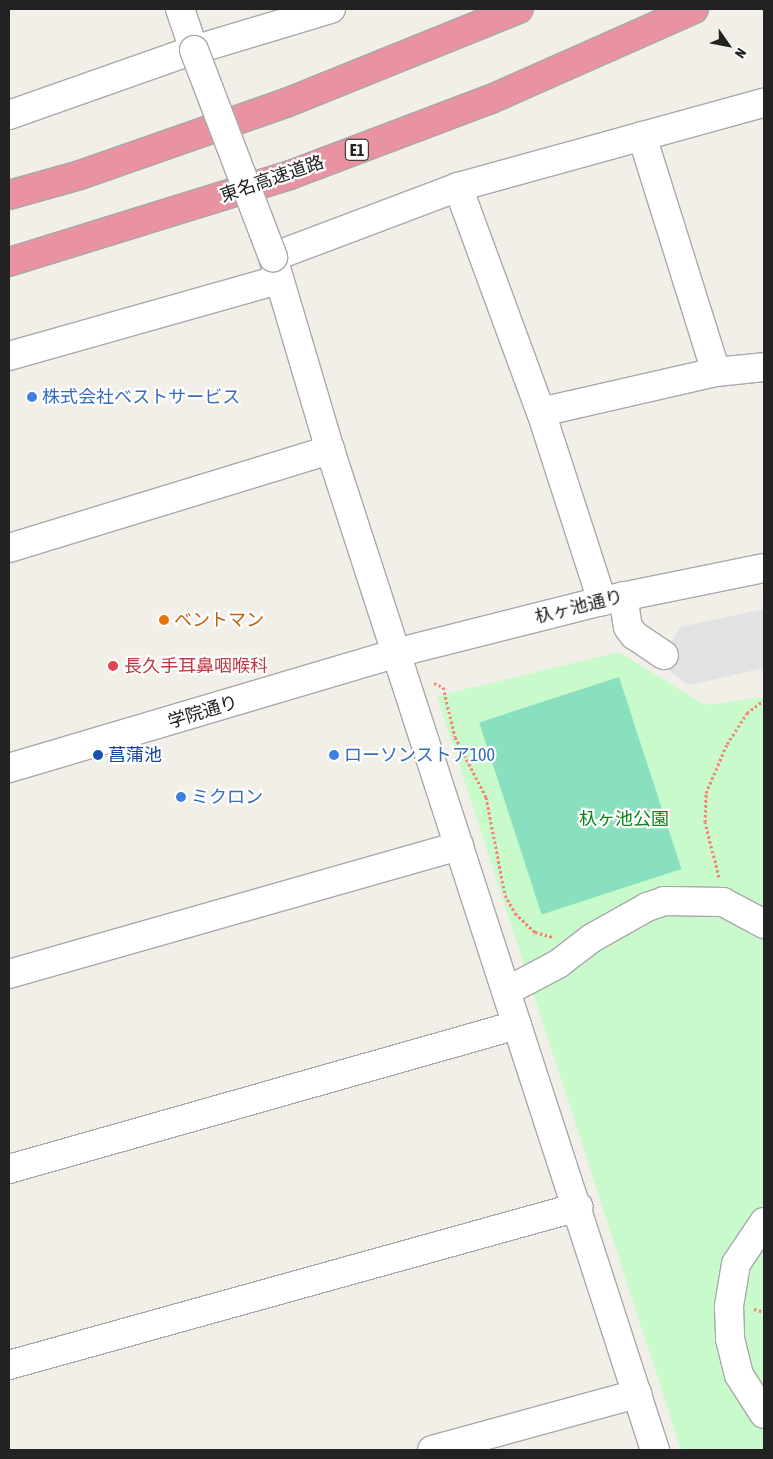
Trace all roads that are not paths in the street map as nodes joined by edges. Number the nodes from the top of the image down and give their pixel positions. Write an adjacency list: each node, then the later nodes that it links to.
1 (180, 9): 5 (street)
2 (331, 9): 5 (street)
3 (519, 9): 10 (highway)
4 (694, 9): 11 (highway, 東名高速道路 / E1)
5 (194, 50): 7 (street); 12 (street, bridge)
6 (764, 103): 8 (street)
7 (9, 115)
8 (642, 136): 9 (street); 15 (street)
9 (458, 187): 12 (street); 16 (street)
10 (9, 196)
11 (9, 262)
12 (276, 269): 13 (street); 17 (street)
13 (9, 356)
14 (764, 367): 15 (street)
15 (716, 372): 16 (street)
16 (541, 412): 20 (street)
17 (330, 450): 18 (street); 21 (street)
18 (9, 548)
19 (764, 568): 20 (street, 杁ヶ池通り)
20 (612, 599): 21 (street, 杁ヶ池通り); 22 (street)
21 (396, 653): 23 (street, 学院通り); 24 (street)
22 (664, 655)
23 (9, 768)
24 (459, 846): 26 (street); 27 (street)
25 (764, 924): 27 (street)
26 (9, 974)
27 (507, 991): 28 (street)
28 (517, 1025): 29 (street); 30 (street)
29 (9, 1169)
30 (578, 1207): 32 (street); 33 (street)
31 (764, 1222): 34 (street)
32 (9, 1365)
33 (637, 1394): 35 (street); 36 (street)
34 (764, 1414)
35 (432, 1450)
36 (655, 1450)

